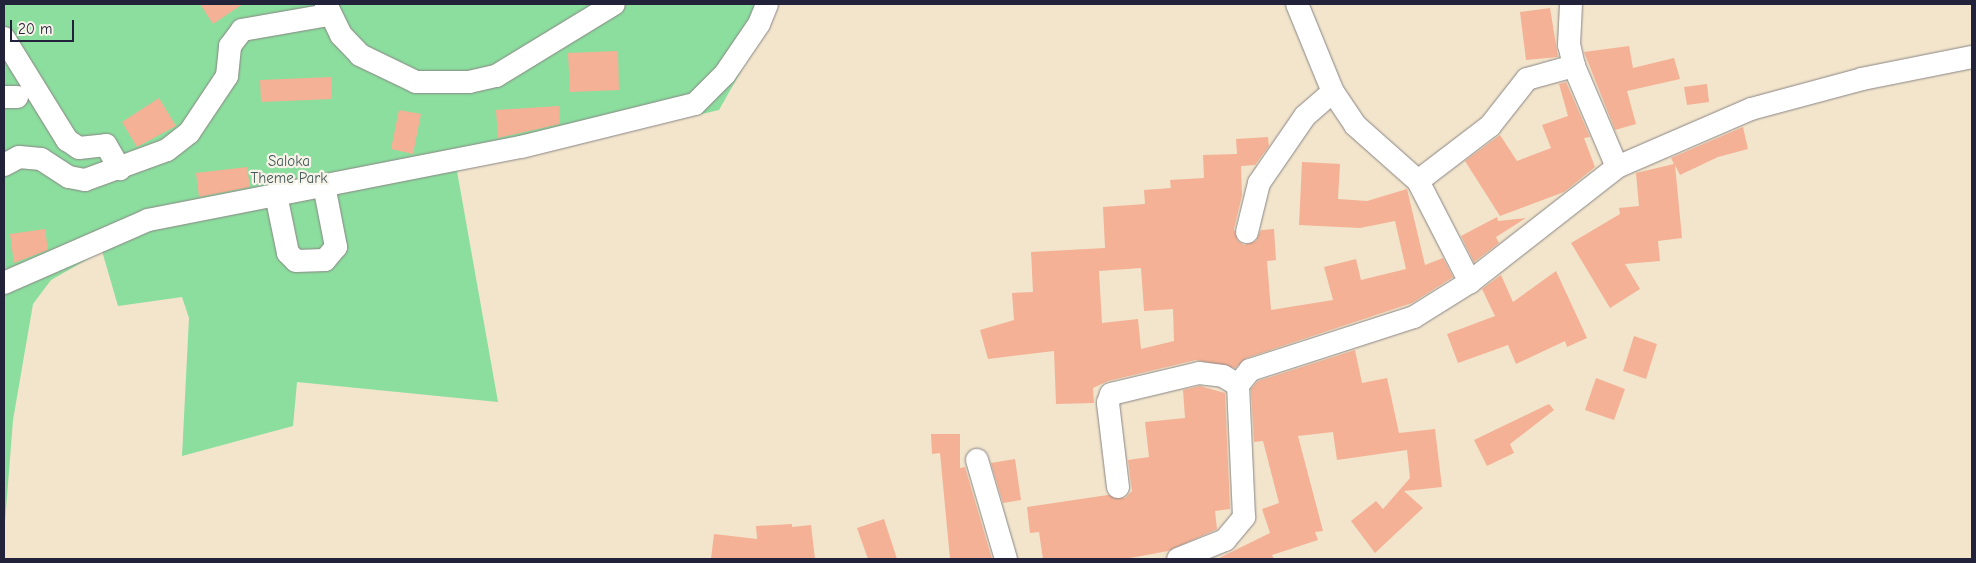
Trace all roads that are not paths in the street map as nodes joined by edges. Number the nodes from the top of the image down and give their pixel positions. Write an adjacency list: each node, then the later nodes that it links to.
1 (614, 4): 5 (street)
2 (767, 4): 14 (street)
3 (1297, 4): 9 (street)
4 (1571, 4): 8 (street)
5 (327, 10): 12 (street)
6 (4, 38): 12 (street)
7 (1972, 56): 11 (street)
8 (1574, 66): 11 (street); 13 (street)
9 (1333, 92): 13 (street); 16 (street)
10 (4, 165): 12 (street)
11 (1617, 167): 17 (street)
12 (120, 169)
13 (1418, 181): 17 (street)
14 (324, 185): 15 (street); 15 (street)
15 (276, 194): 18 (street)
16 (1248, 232)
17 (1470, 282): 19 (street)
18 (4, 283)
19 (1238, 385): 21 (street); 23 (street)
20 (977, 460): 22 (street)
21 (1118, 487)
22 (1006, 559)
23 (1178, 559)

